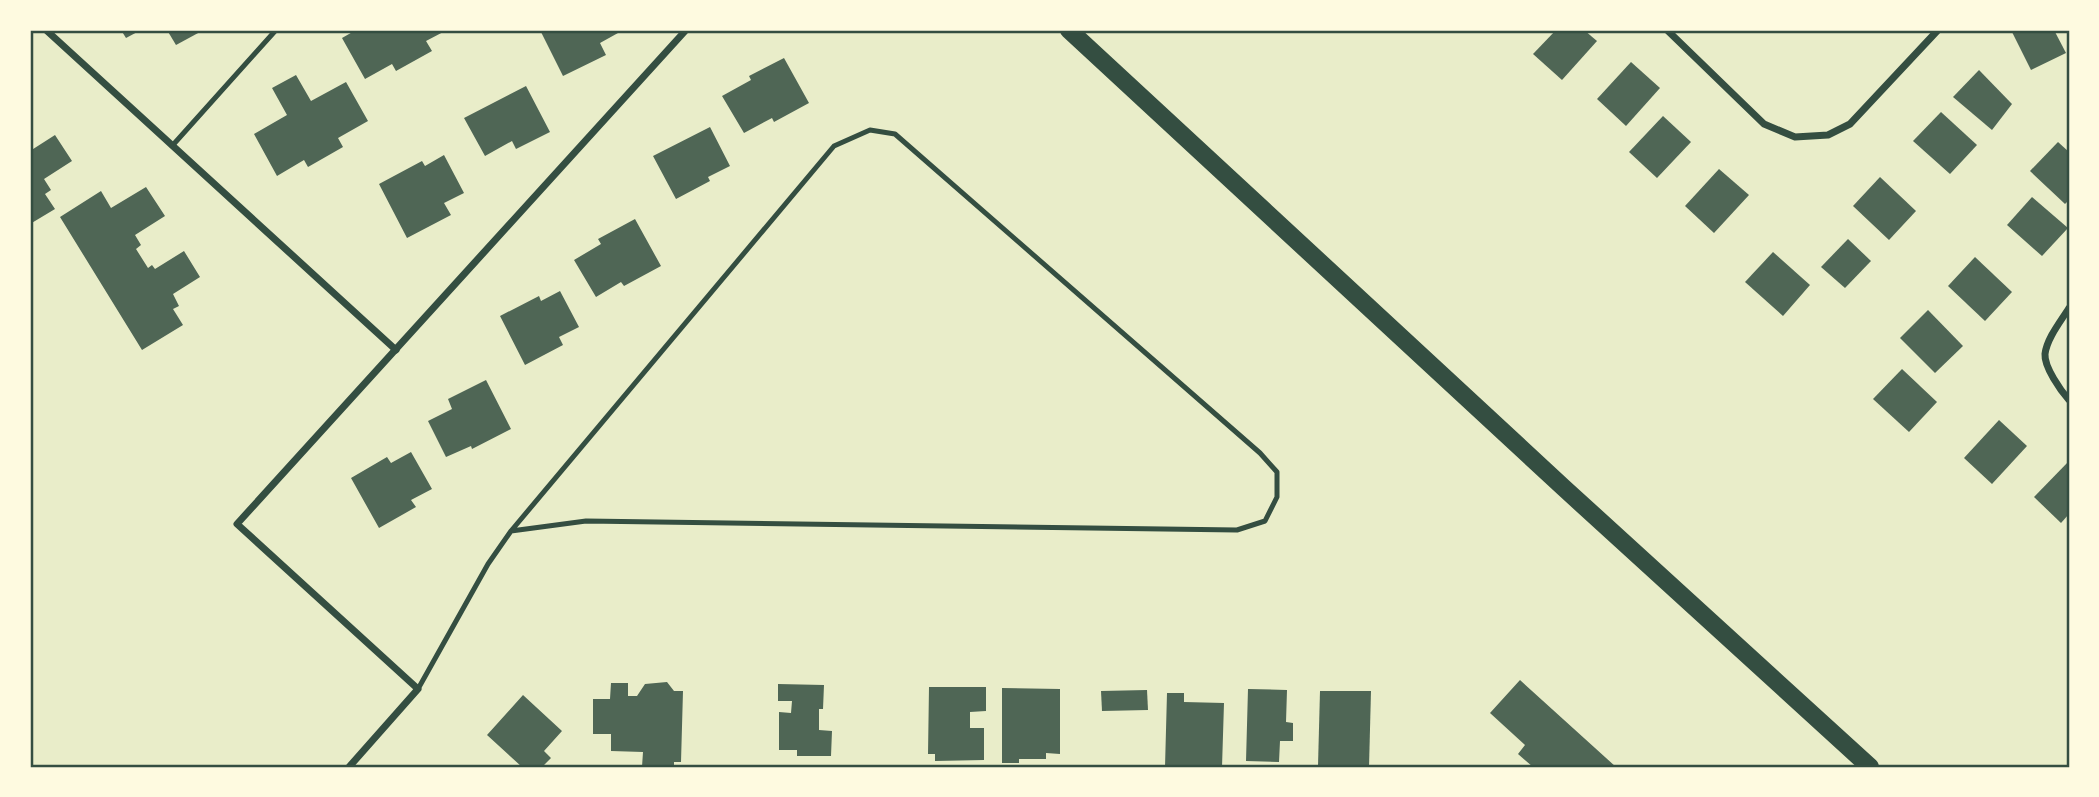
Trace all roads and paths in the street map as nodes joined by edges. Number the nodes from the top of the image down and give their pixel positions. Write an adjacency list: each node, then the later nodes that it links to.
1 (46, 30): 7 (street)
2 (276, 30): 7 (lane)
3 (686, 30): 9 (street)
4 (1069, 30): 14 (main road)
5 (1667, 30): 6 (street)
6 (1938, 30)
7 (172, 146): 9 (street)
8 (2069, 308): 10 (street)
9 (396, 350): 12 (street)
10 (2069, 400)
11 (511, 531): 11 (lane); 12 (lane)
12 (418, 689): 13 (street)
13 (349, 767)
14 (1870, 767)

